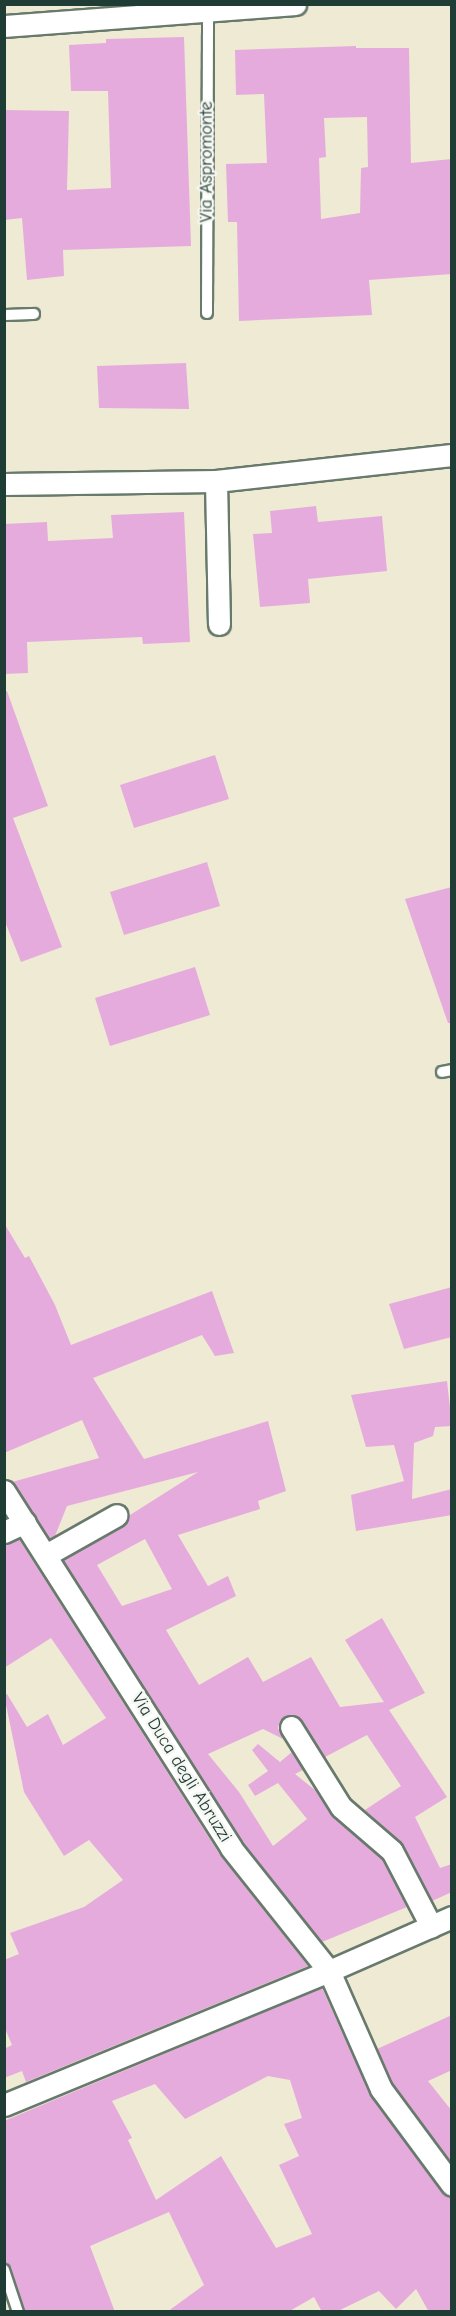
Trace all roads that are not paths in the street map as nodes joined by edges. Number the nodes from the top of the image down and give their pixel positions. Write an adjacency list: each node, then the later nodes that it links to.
1 (295, 4): 2 (street)
2 (208, 8): 3 (street); 4 (lane, Via Aspromonte)
3 (4, 26)
4 (207, 313)
5 (34, 314): 6 (lane)
6 (4, 315)
7 (452, 455): 8 (street)
8 (216, 481): 9 (street); 10 (street)
9 (4, 484)
10 (219, 624)
11 (4, 1491): 13 (street, Via Duca degli Abruzzi)
12 (117, 1515): 15 (street)
13 (25, 1522): 14 (street); 15 (street, Via Duca degli Abruzzi)
14 (4, 1532)
15 (46, 1555): 19 (street, Via Duca degli Abruzzi)
16 (291, 1727): 18 (street)
17 (452, 1917): 18 (street)
18 (431, 1926): 19 (street)
19 (329, 1971): 20 (street); 21 (street, Via Duca degli Abruzzi)
20 (4, 2105)
21 (452, 2185)
22 (4, 2270): 23 (lane)
23 (18, 2312)

